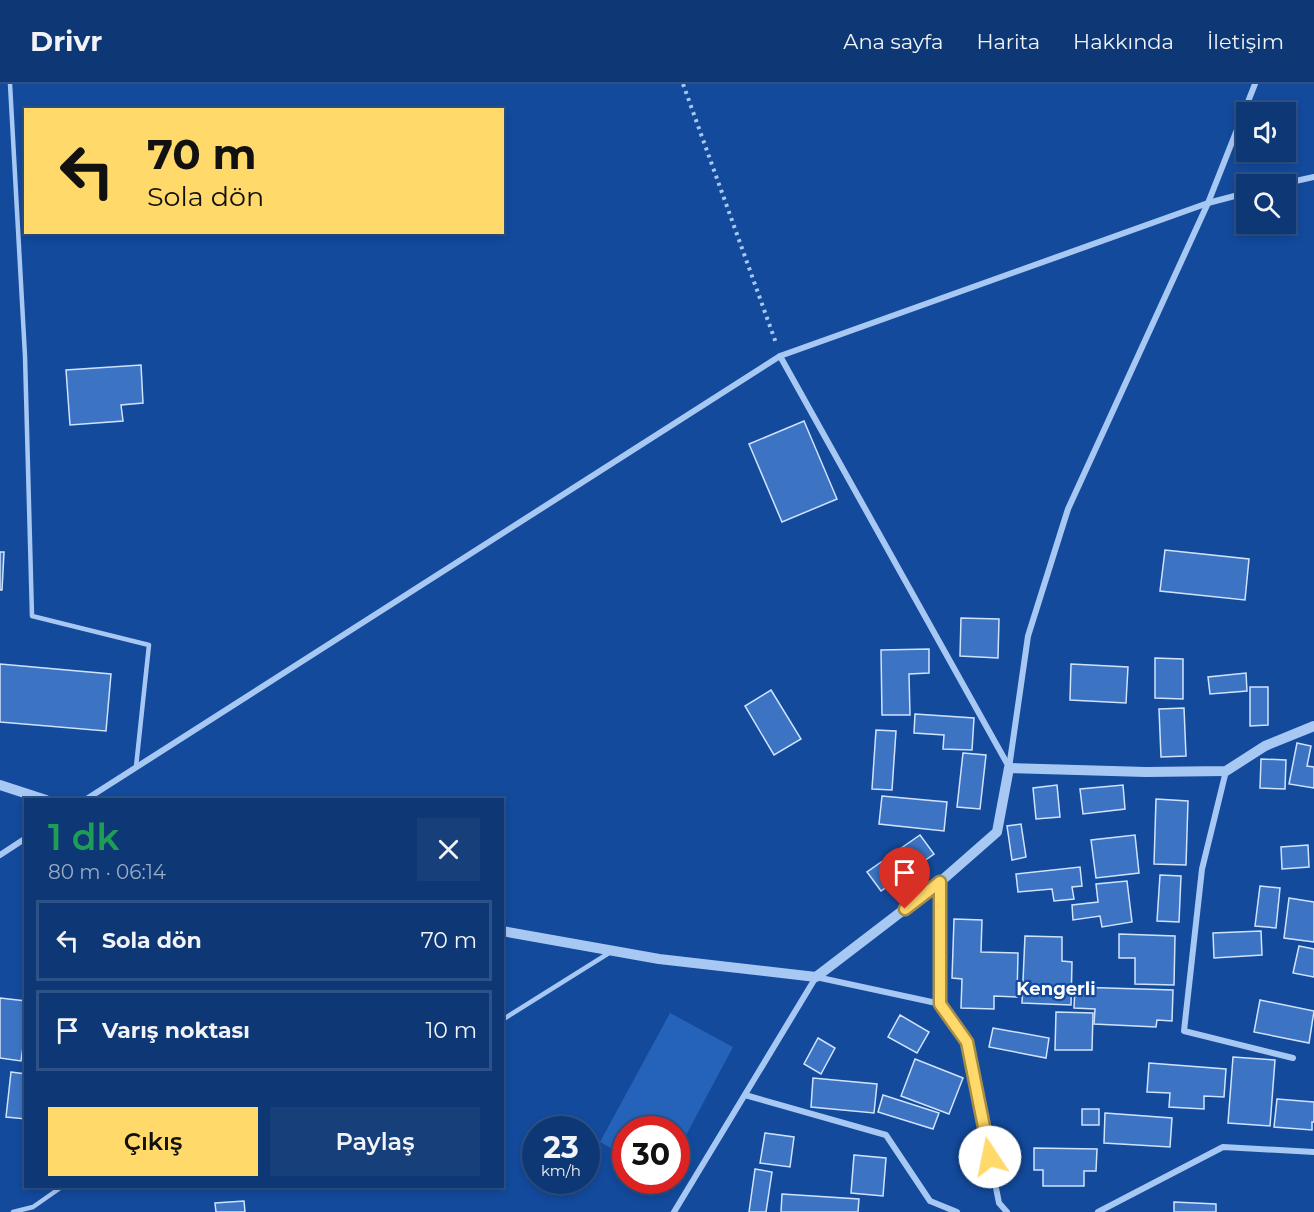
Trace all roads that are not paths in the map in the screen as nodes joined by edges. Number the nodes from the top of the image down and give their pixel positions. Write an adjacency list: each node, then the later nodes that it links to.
1 (10, 84): 9 (lane)
2 (1255, 84): 6 (street)
3 (1314, 177): 4 (street)
4 (1296, 181)
5 (1236, 195): 6 (street)
6 (1208, 202): 7 (street); 10 (street)
7 (780, 356): 9 (street); 10 (street)
8 (1314, 726): 11 (street)
9 (136, 767): 14 (street)
10 (1009, 768): 11 (street); 17 (street)
11 (1226, 771): 23 (street)
12 (0, 785): 13 (street)
13 (39, 798)
14 (88, 798)
15 (24, 839): 16 (street)
16 (0, 855)
17 (940, 882): 20 (street); 21 (street)
18 (504, 931): 19 (street)
19 (613, 951): 20 (street); 22 (lane)
20 (816, 977): 21 (street); 24 (street)
21 (940, 1004): 32 (street)
22 (504, 1019)
23 (1293, 1058)
24 (745, 1095): 27 (street); 31 (street)
25 (1314, 1152): 33 (street)
26 (60, 1188): 28 (lane)
27 (679, 1204): 29 (street); 30 (street)
28 (13, 1212)
29 (674, 1212)
30 (680, 1212)
31 (957, 1212)
32 (1007, 1212)
33 (1098, 1212)

